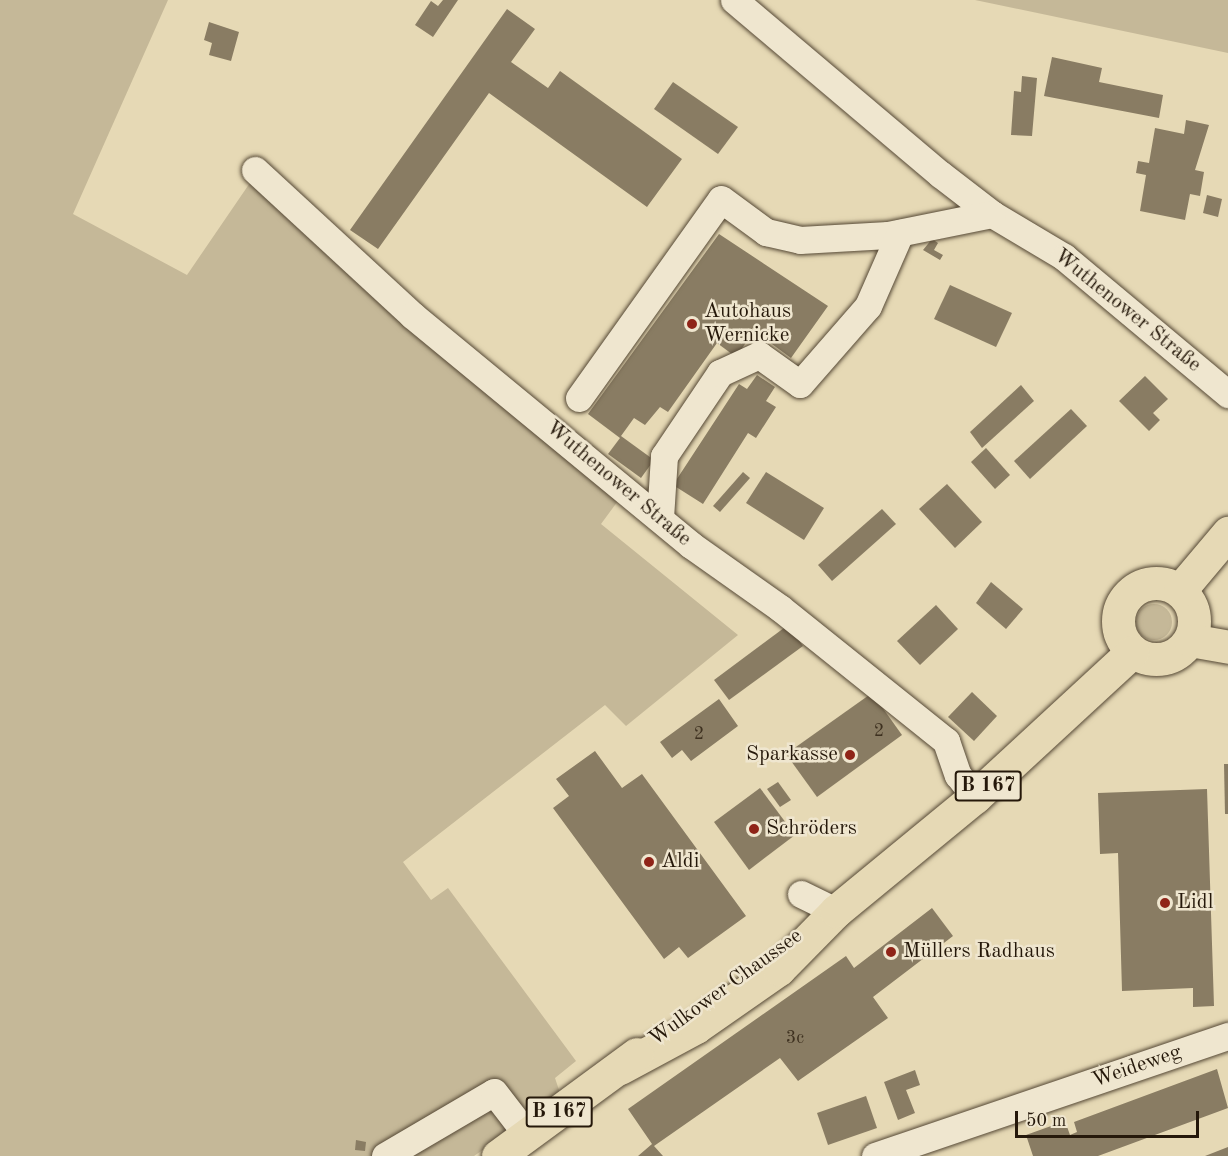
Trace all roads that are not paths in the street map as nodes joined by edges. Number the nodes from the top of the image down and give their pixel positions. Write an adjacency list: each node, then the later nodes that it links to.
1 (734, 0): 3 (street, Wuthenower Straße)
2 (255, 170): 7 (street, Wuthenower Straße)
3 (992, 214): 4 (street); 5 (street, Wuthenower Straße)
4 (900, 233): 6 (street); 7 (street)
5 (1228, 394)
6 (579, 398)
7 (660, 518): 13 (street, Wuthenower Straße)
8 (1228, 533): 9 (main road)
9 (1180, 590): 10 (main road); 12 (main road)
10 (1190, 640): 11 (main road); 12 (main road)
11 (1228, 646)
12 (1132, 652): 13 (main road, Wulkower Chaussee / B 167)
13 (975, 797): 15 (main road, Wulkower Chaussee / B 167)
14 (801, 894): 15 (street)
15 (836, 911): 17 (main road, Wulkower Chaussee / B 167)
16 (1228, 1036): 20 (street, Weideweg)
17 (527, 1135): 18 (street); 19 (main road, Wulkower Chaussee / B 167)
18 (385, 1156)
19 (498, 1156)
20 (875, 1156)

